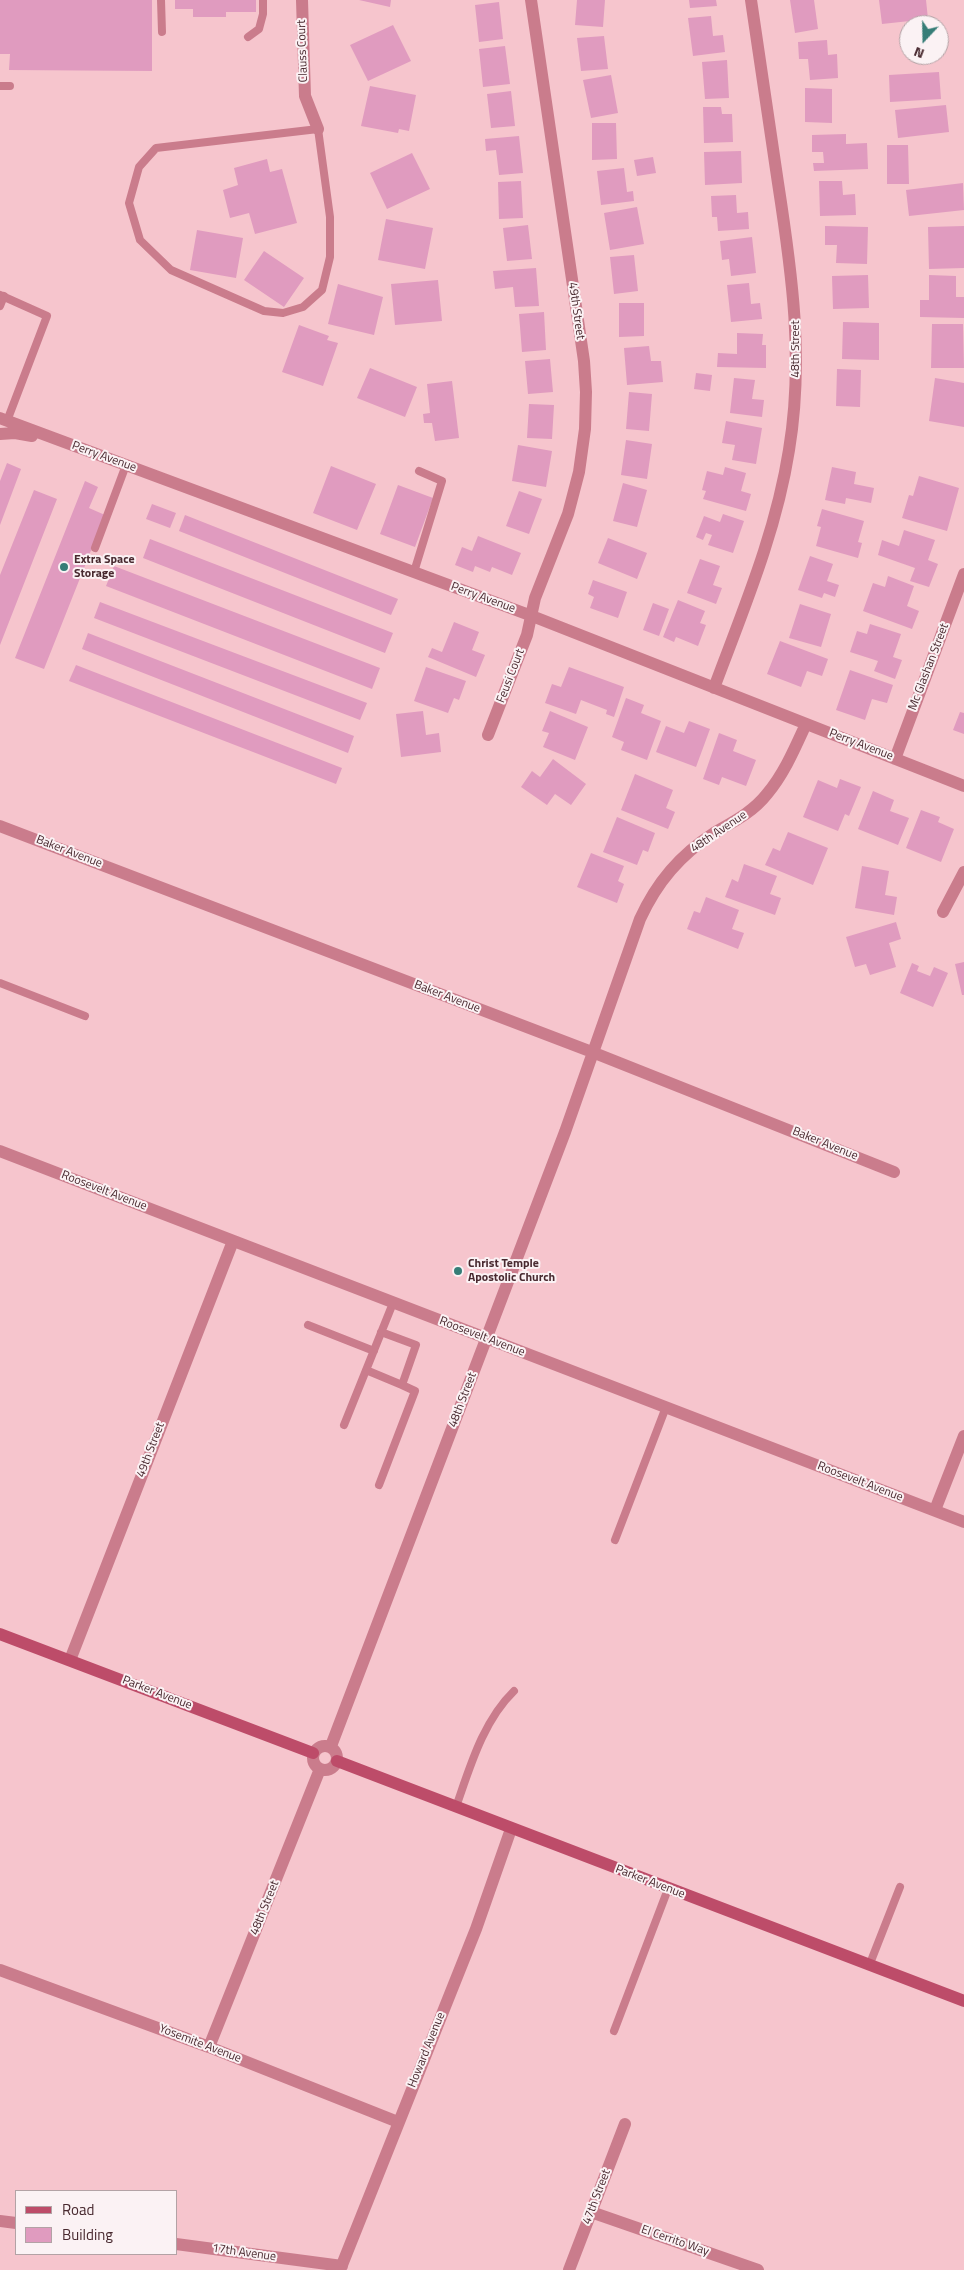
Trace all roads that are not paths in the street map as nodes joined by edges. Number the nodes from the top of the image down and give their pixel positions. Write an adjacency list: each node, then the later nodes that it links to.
1 (161, 0): 6 (lane)
2 (263, 0): 7 (lane)
3 (302, 0): 10 (street, Clauss Court)
4 (531, 0): 21 (street, 49th Street)
5 (751, 0): 22 (street, 48th Street)
6 (162, 32)
7 (248, 37)
8 (0, 86): 9 (lane)
9 (10, 86)
10 (318, 129): 10 (lane)
11 (2, 295): 12 (lane); 13 (lane)
12 (0, 306)
13 (3, 420): 15 (street, Perry Avenue)
14 (0, 434): 15 (street)
15 (62, 441): 16 (street, Perry Avenue)
16 (126, 465): 18 (lane); 19 (street, Perry Avenue)
17 (419, 471): 19 (lane)
18 (95, 548)
19 (414, 572): 21 (street, Perry Avenue)
20 (964, 574): 25 (street, Mc Glashan Street)
21 (532, 616): 22 (street, Perry Avenue); 24 (street, Feusi Court)
22 (714, 688): 23 (street, Perry Avenue)
23 (806, 724): 25 (street, Perry Avenue); 32 (street, 48th Avenue)
24 (488, 735)
25 (895, 759): 26 (street, Perry Avenue)
26 (964, 786)
27 (0, 826): 32 (street, Baker Avenue)
28 (964, 872): 29 (street)
29 (943, 912)
30 (0, 983): 31 (lane)
31 (85, 1016)
32 (592, 1052): 34 (street, Baker Avenue); 39 (street, 48th Street)
33 (0, 1151): 35 (street, Roosevelt Avenue)
34 (894, 1172)
35 (233, 1241): 36 (street, Roosevelt Avenue); 51 (street, 49th Street)
36 (393, 1302): 38 (lane); 39 (street, Roosevelt Avenue)
37 (308, 1324): 40 (lane)
38 (381, 1332): 40 (lane); 42 (lane)
39 (486, 1338): 43 (street, Roosevelt Avenue); 53 (street, 48th Street)
40 (374, 1351): 41 (lane)
41 (366, 1370): 42 (lane); 44 (lane)
42 (402, 1385): 46 (lane)
43 (666, 1407): 47 (street, Roosevelt Avenue); 49 (lane)
44 (344, 1426)
45 (964, 1436): 47 (street)
46 (379, 1485)
47 (935, 1510): 48 (street, Roosevelt Avenue)
48 (964, 1522)
49 (615, 1540)
50 (0, 1634): 51 (street, Parker Avenue)
51 (70, 1660): 54 (street, Parker Avenue)
52 (514, 1691): 57 (lane)
53 (331, 1746): 54 (street); 55 (street)
54 (313, 1754): 56 (street)
55 (337, 1761): 56 (street); 57 (street, Parker Avenue)
56 (320, 1769): 65 (street, 48th Street)
57 (456, 1807): 58 (street, Parker Avenue)
58 (510, 1829): 60 (street, Parker Avenue); 66 (street, Howard Avenue)
59 (900, 1887): 61 (lane)
60 (668, 1889): 61 (street, Parker Avenue); 64 (lane)
61 (869, 1966): 63 (street, Parker Avenue)
62 (0, 1970): 65 (street, Yosemite Avenue)
63 (964, 2001)
64 (614, 2031)
65 (209, 2047): 66 (street, Yosemite Avenue)
66 (398, 2122): 72 (street, Howard Avenue)
67 (625, 2124): 68 (street, 47th Street)
68 (591, 2212): 73 (street, 47th Street); 74 (street, El Cerrito Way)
69 (0, 2221): 70 (street)
70 (15, 2223)
71 (178, 2244): 72 (street, 17th Avenue)
72 (341, 2268)
73 (569, 2270)
74 (758, 2270)

